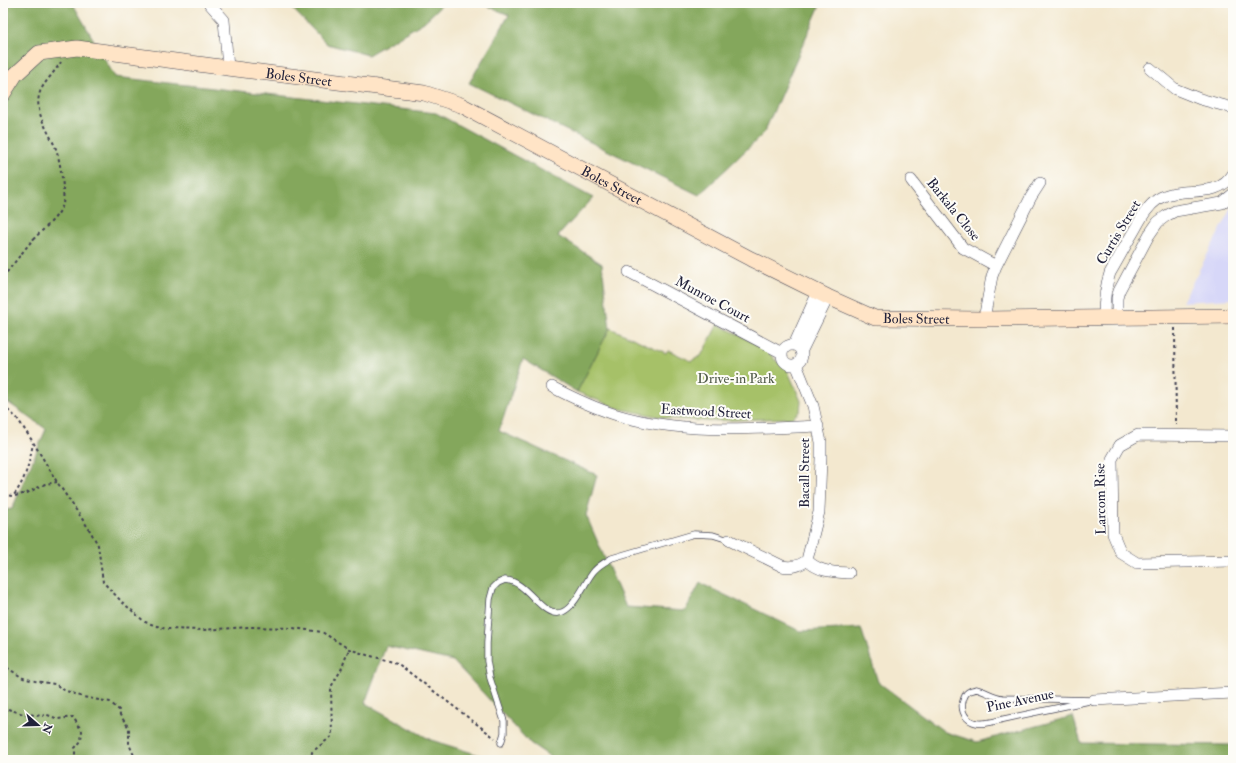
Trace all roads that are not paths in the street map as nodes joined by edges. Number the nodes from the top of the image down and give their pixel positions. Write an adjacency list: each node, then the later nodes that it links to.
1 (209, 3): 2 (street)
2 (228, 68): 4 (street, Boles Street); 12 (street, Boles Street)
3 (1150, 68): 5 (street)
4 (3, 94)
5 (1233, 108)
6 (1233, 174): 14 (street, Curtis Street)
7 (911, 180): 10 (street, Barkala Close)
8 (1040, 183): 10 (street)
9 (1233, 194): 14 (street, Curtis Street)
10 (996, 266): 15 (street)
11 (629, 272): 17 (street, Munroe Court)
12 (823, 294): 15 (street, Boles Street); 16 (street)
13 (1233, 316): 14 (street, Boles Street)
14 (1110, 317): 15 (street, Boles Street)
15 (984, 319)
16 (797, 349): 17 (street); 18 (street)
17 (782, 353): 18 (street)
18 (796, 364): 20 (street, Bacall Street)
19 (552, 387): 20 (street, Eastwood Street)
20 (818, 426): 23 (street, Bacall Street)
21 (1233, 436): 24 (street, Larcom Rise)
22 (729, 540): 23 (street); 28 (lane)
23 (807, 560): 25 (street)
24 (1233, 561)
25 (849, 573)
26 (1233, 693): 27 (street, Pine Avenue)
27 (1094, 700): 27 (lane, Pine Avenue)
28 (501, 743)

